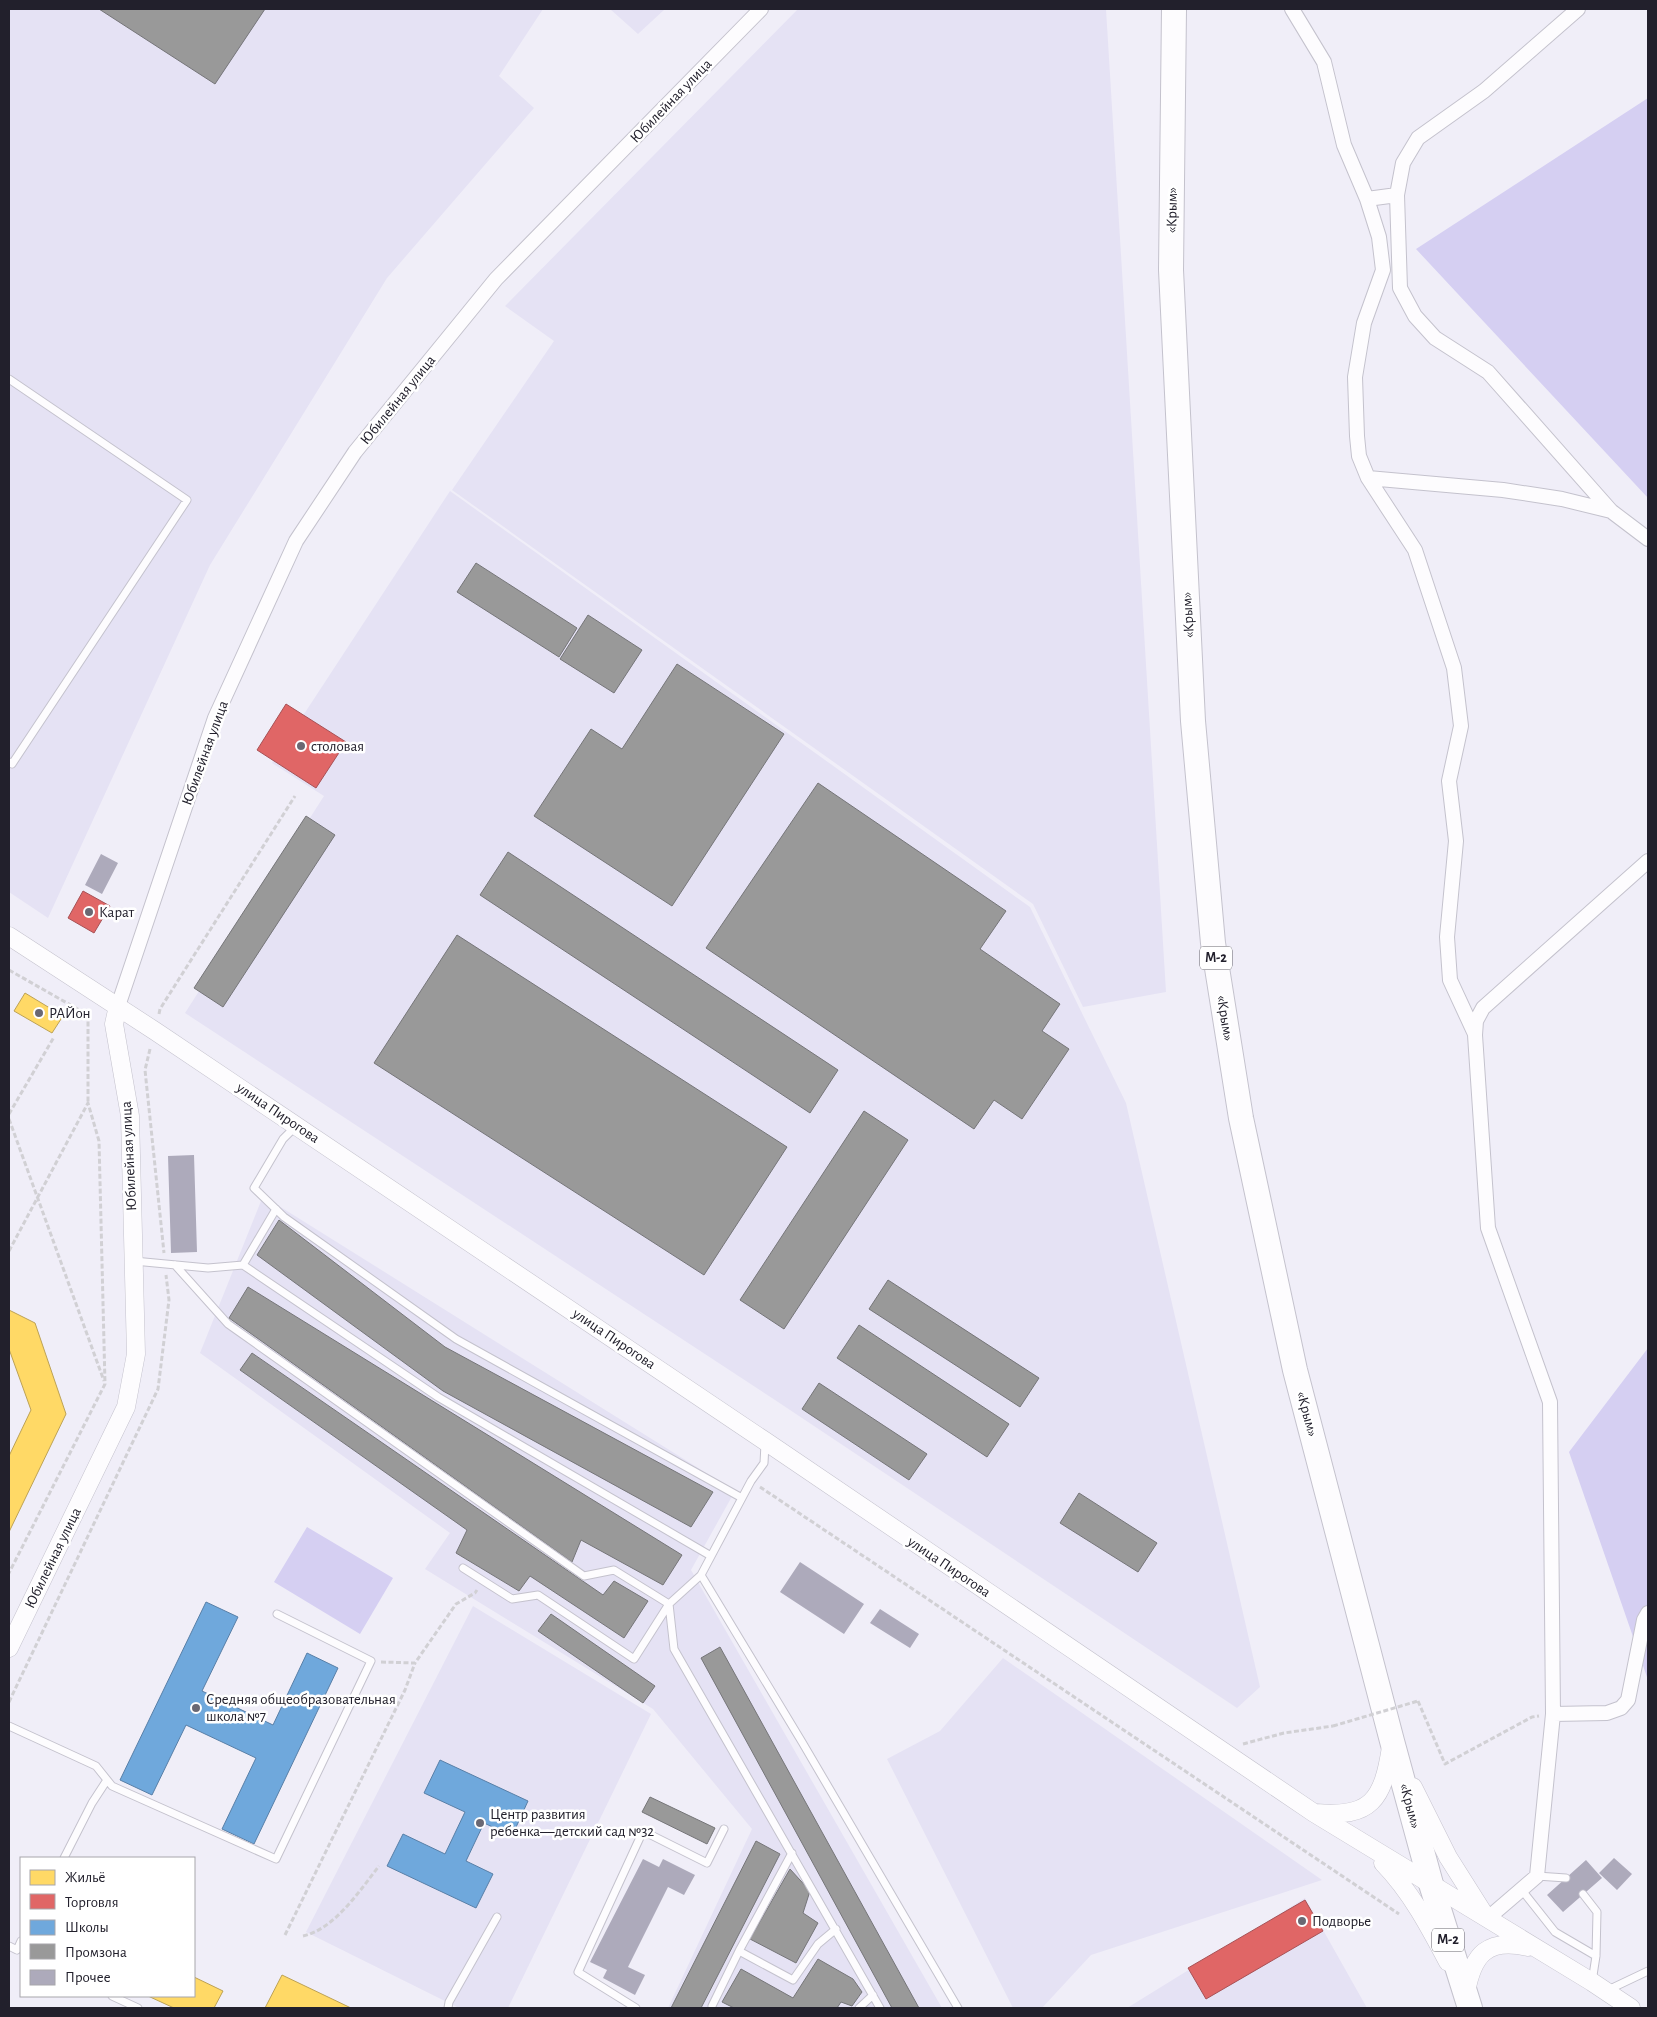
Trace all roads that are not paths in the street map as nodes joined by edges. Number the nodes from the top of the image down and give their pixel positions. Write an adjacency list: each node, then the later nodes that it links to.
1 (762, 9): 14 (street, Юбилейная улица)
2 (1174, 9): 32 (highway, «Крым» / М-2)
3 (1292, 9): 6 (street)
4 (1578, 9): 5 (street)
5 (1397, 195): 6 (street); 9 (street)
6 (1367, 199): 8 (street)
7 (9, 379): 11 (lane)
8 (1368, 478): 9 (street); 15 (street)
9 (1611, 511): 10 (street)
10 (1648, 539)
11 (9, 762)
12 (1648, 861): 15 (street)
13 (9, 936): 14 (street, улица Пирогова)
14 (118, 1006): 16 (street, улица Пирогова); 18 (street, Юбилейная улица)
15 (1475, 1035): 30 (street)
16 (296, 1126): 17 (lane); 21 (street, улица Пирогова)
17 (276, 1209): 20 (lane); 22 (lane)
18 (133, 1260): 19 (lane); 29 (street, Юбилейная улица)
19 (175, 1265): 20 (lane); 26 (lane)
20 (243, 1265): 23 (lane)
21 (765, 1441): 22 (lane); 34 (street, улица Пирогова)
22 (742, 1498): 23 (lane)
23 (711, 1556): 25 (lane)
24 (463, 1568): 26 (lane)
25 (701, 1575): 26 (lane); 62 (lane)
26 (670, 1604): 36 (lane)
27 (1648, 1612): 30 (street)
28 (277, 1614): 33 (lane)
29 (9, 1648)
30 (1553, 1714): 38 (street)
31 (9, 1726): 33 (lane)
32 (1392, 1742): 34 (street); 40 (highway, «Крым» / М-2); 44 (street)
33 (107, 1780): 37 (lane)
34 (1314, 1813): 40 (street); 55 (street)
35 (724, 1829): 58 (lane)
36 (792, 1853): 45 (lane); 49 (lane)
37 (65, 1857)
38 (1537, 1876): 39 (lane); 41 (street)
39 (1566, 1878)
40 (1431, 1884): 44 (street); 55 (highway, М-2)
41 (1520, 1889): 44 (street); 50 (lane)
42 (1583, 1894): 50 (lane)
43 (497, 1917): 57 (lane)
44 (1487, 1919): 47 (street)
45 (836, 1930): 49 (lane); 53 (lane)
46 (9, 1946): 48 (lane)
47 (1536, 1949): 52 (street); 55 (street)
48 (19, 1951)
49 (739, 1951): 59 (lane)
50 (1596, 1956): 52 (lane)
51 (1648, 1971): 52 (lane)
52 (1598, 1987): 63 (street)
53 (873, 1995): 60 (lane); 61 (lane)
54 (114, 1997): 56 (lane)
55 (1468, 2002)
56 (138, 2008)
57 (448, 2008)
58 (636, 2008)
59 (713, 2008)
60 (859, 2008)
61 (880, 2008)
62 (958, 2008)
63 (1631, 2008)

